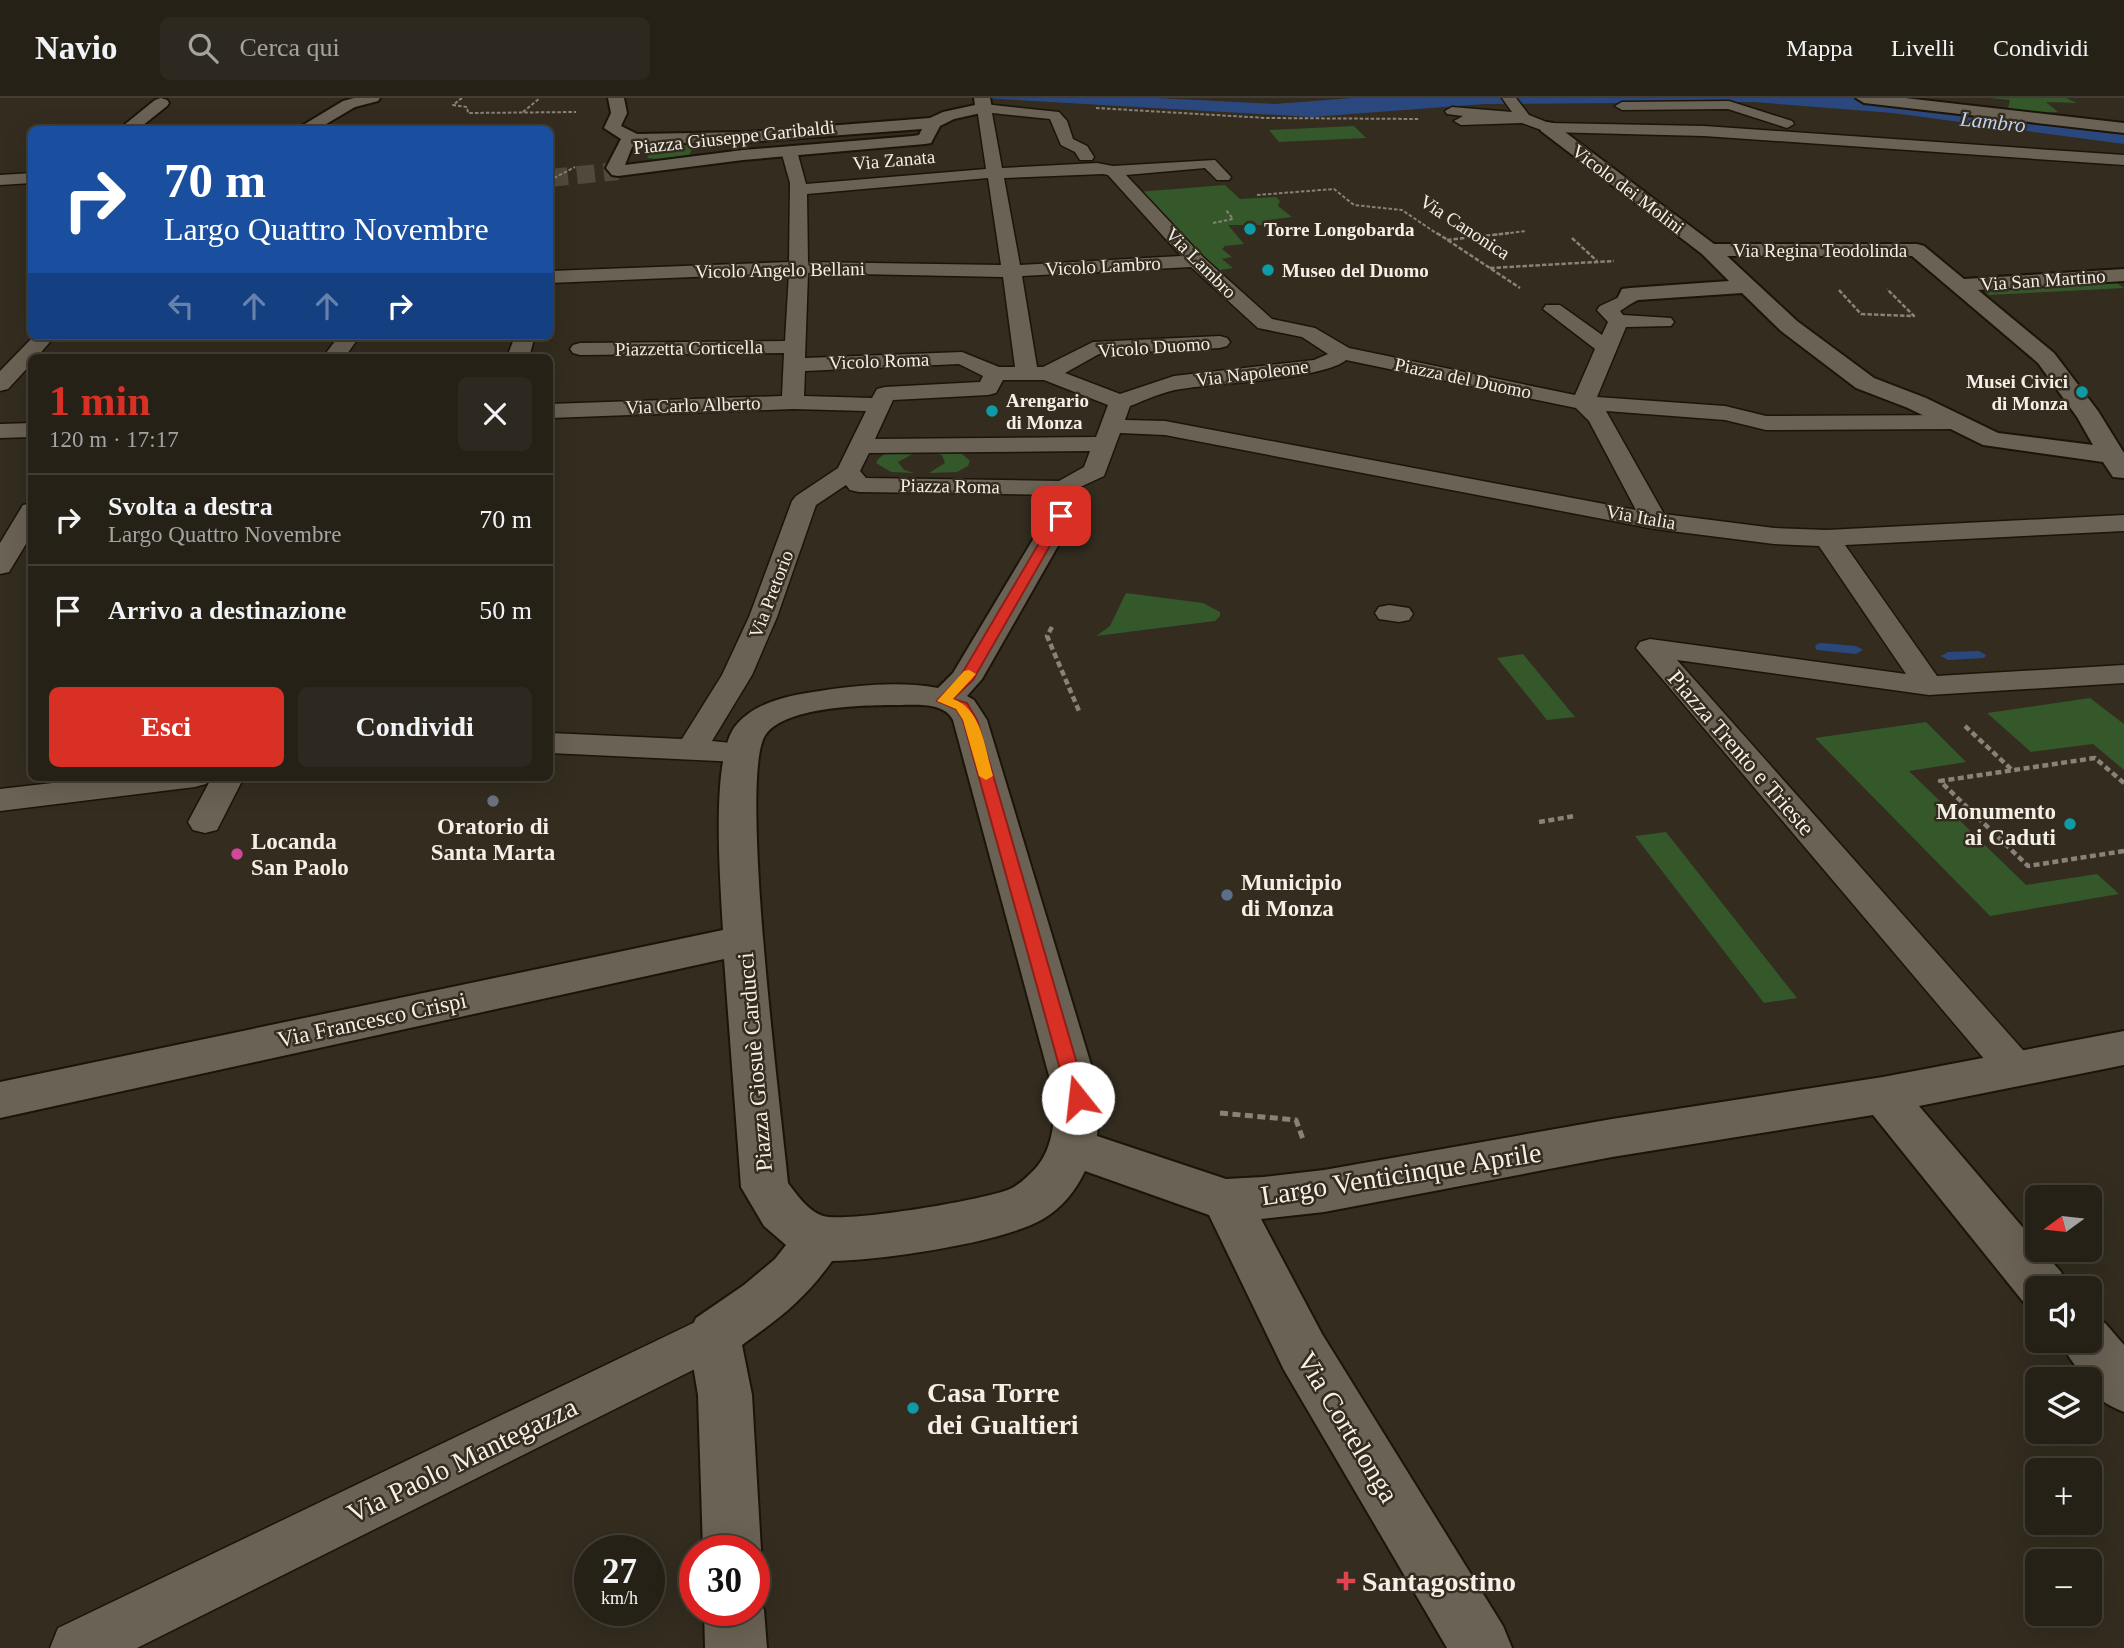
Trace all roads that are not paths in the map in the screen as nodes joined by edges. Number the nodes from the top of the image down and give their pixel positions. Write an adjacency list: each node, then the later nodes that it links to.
1 (372, 98): 11 (street)
2 (1864, 98): 13 (street)
3 (618, 102): 14 (street)
4 (983, 102): 9 (street, Piazza Giuseppe Garibaldi); 18 (street, Via Lambro); 19 (street)
5 (161, 103): 10 (street)
6 (1611, 106): 15 (street)
7 (1516, 107): 8 (street); 12 (street)
8 (1459, 115)
9 (933, 123): 14 (street, Piazza Giuseppe Garibaldi); 16 (street, Piazza Giuseppe Garibaldi)
10 (131, 126)
11 (310, 126)
12 (1547, 127): 15 (street); 24 (street, Vicolo dei Molini)
13 (2124, 128)
14 (634, 139): 16 (street, Piazza Giuseppe Garibaldi)
15 (1838, 141): 17 (street)
16 (789, 151): 23 (street)
17 (2124, 160)
18 (1098, 166): 19 (street, Via Zanata); 20 (street); 25 (street, Via Lambro)
19 (995, 173): 23 (street, Via Zanata); 27 (street)
20 (1223, 177)
21 (28, 178): 22 (street)
22 (0, 180)
23 (798, 190): 26 (street)
24 (1709, 250): 30 (street, Via Regina Teodolinda); 31 (street, Vicolo dei Molini)
25 (1196, 261): 27 (street, Vicolo Lambro); 38 (street, Via Lambro)
26 (799, 267): 27 (street, Vicolo Angelo Bellani); 29 (street, Vicolo Angelo Bellani); 43 (street)
27 (1010, 271): 45 (street)
28 (2123, 275): 30 (street, Via San Martino)
29 (553, 277)
30 (1962, 285): 59 (street, Via Regina Teodolinda)
31 (1747, 286): 32 (street); 53 (street, Vicolo dei Molini)
32 (1628, 299): 34 (street)
33 (1553, 309): 39 (street)
34 (1618, 321): 35 (street); 39 (street)
35 (1664, 322)
36 (41, 340): 42 (street)
37 (1220, 342): 45 (street, Vicolo Duomo)
38 (1321, 342): 44 (street, Piazza del Duomo)
39 (1607, 348): 51 (street)
40 (580, 349): 43 (street, Piazzetta Corticella)
41 (28, 354): 47 (street)
42 (28, 354)
43 (797, 356): 46 (street, Vicolo Roma); 48 (street)
44 (1336, 358): 49 (street, Via Napoleone); 51 (street, Piazza del Duomo)
45 (1033, 367): 46 (street); 49 (street)
46 (995, 373): 50 (street)
47 (0, 384)
48 (793, 402): 50 (street, Via Carlo Alberto); 52 (street, Via Carlo Alberto)
49 (1120, 402): 57 (street, Piazza Roma)
50 (881, 405): 58 (street)
51 (1591, 410): 53 (street, Piazza del Duomo); 63 (street)
52 (553, 411)
53 (1955, 422): 59 (street, Vicolo dei Molini)
54 (1165, 428): 57 (street, Piazza Roma); 63 (street, Via Italia)
55 (28, 430): 56 (street)
56 (0, 431)
57 (1108, 435): 58 (street, Piazza Roma); 61 (street, Piazza Roma)
58 (861, 446): 60 (street)
59 (2117, 465)
60 (848, 472): 61 (street, Piazza Roma); 71 (street, Via Pretorio)
61 (1062, 502): 69 (street)
62 (28, 517): 66 (street)
63 (1655, 521): 65 (street, Via Italia)
64 (2124, 523): 65 (street, Via Italia)
65 (1827, 538): 68 (street)
66 (0, 566)
67 (2124, 674): 68 (street, Piazza Trento e Trieste)
68 (1928, 686): 78 (street, Piazza Trento e Trieste)
69 (944, 701): 71 (street, Piazza Giosuè Carducci); 81 (street, Piazza Giosuè Carducci)
70 (553, 743): 71 (street)
71 (713, 749): 76 (street, Piazza Giosuè Carducci)
72 (161, 781): 74 (street)
73 (226, 781): 75 (street)
74 (0, 800)
75 (205, 822)
76 (745, 940): 80 (street, Via Francesco Crispi); 83 (street, Piazza Giosuè Carducci)
77 (2124, 1048): 78 (street)
78 (2016, 1069): 79 (street)
79 (1883, 1095): 82 (street, Largo Venticinque Aprile); 84 (street)
80 (0, 1100)
81 (1073, 1147): 82 (street, Largo Venticinque Aprile); 83 (street, Piazza Giosuè Carducci)
82 (1226, 1200): 92 (street, Via Cortelonga)
83 (820, 1238): 85 (street, Via Paolo Mantegazza)
84 (2033, 1276)
85 (714, 1335): 88 (street); 90 (street, Via Paolo Mantegazza)
86 (2097, 1353): 87 (street)
87 (2124, 1386)
88 (731, 1535)
89 (735, 1626): 91 (street)
90 (78, 1648)
91 (736, 1648)
92 (1481, 1648)

